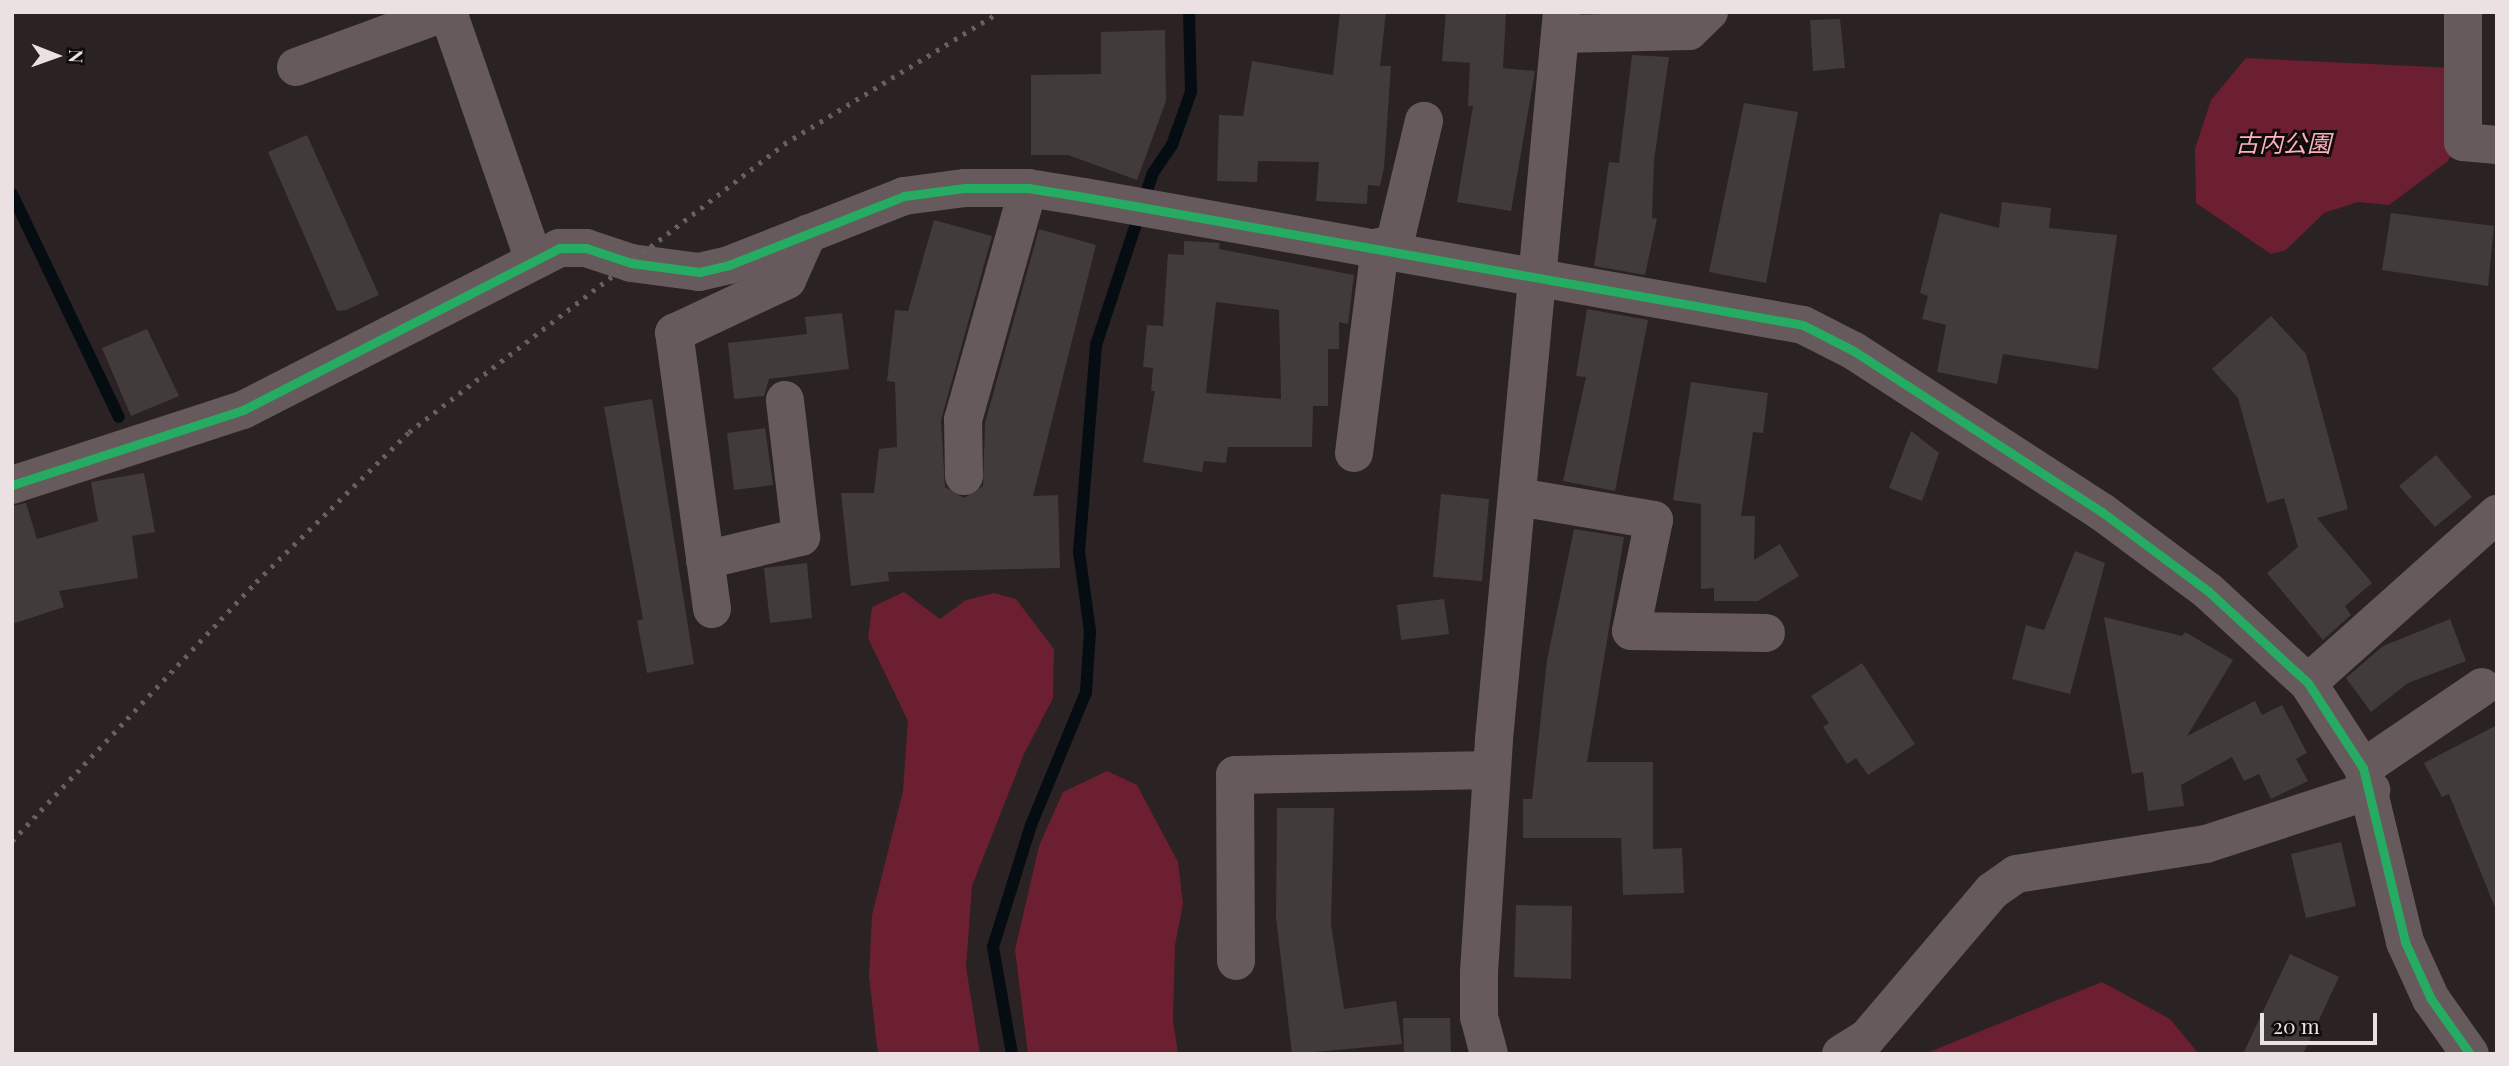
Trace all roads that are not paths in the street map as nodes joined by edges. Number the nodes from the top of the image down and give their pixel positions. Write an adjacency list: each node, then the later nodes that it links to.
1 (447, 12): 5 (street); 11 (street)
2 (1709, 12): 4 (street)
3 (2463, 12): 7 (street)
4 (1561, 23): 12 (street)
5 (296, 67)
6 (1423, 121): 10 (street)
7 (2497, 145)
8 (1028, 188): 9 (street); 10 (street); 15 (street)
9 (808, 233): 11 (street); 19 (street)
10 (1386, 248): 12 (street); 14 (street)
11 (533, 257): 16 (street)
12 (1534, 275): 17 (street); 22 (street)
13 (785, 400): 19 (street)
14 (1354, 453)
15 (964, 476)
16 (12, 485)
17 (1518, 497): 21 (street); 24 (street)
18 (2497, 514): 22 (street)
19 (705, 560): 20 (street)
20 (712, 610)
21 (1766, 633)
22 (2308, 683): 25 (street)
23 (2482, 687): 25 (street)
24 (1492, 770): 26 (street); 27 (street)
25 (2367, 779): 28 (street); 29 (street)
26 (1236, 961)
27 (1489, 1054)
28 (1841, 1054)
29 (2470, 1054)

